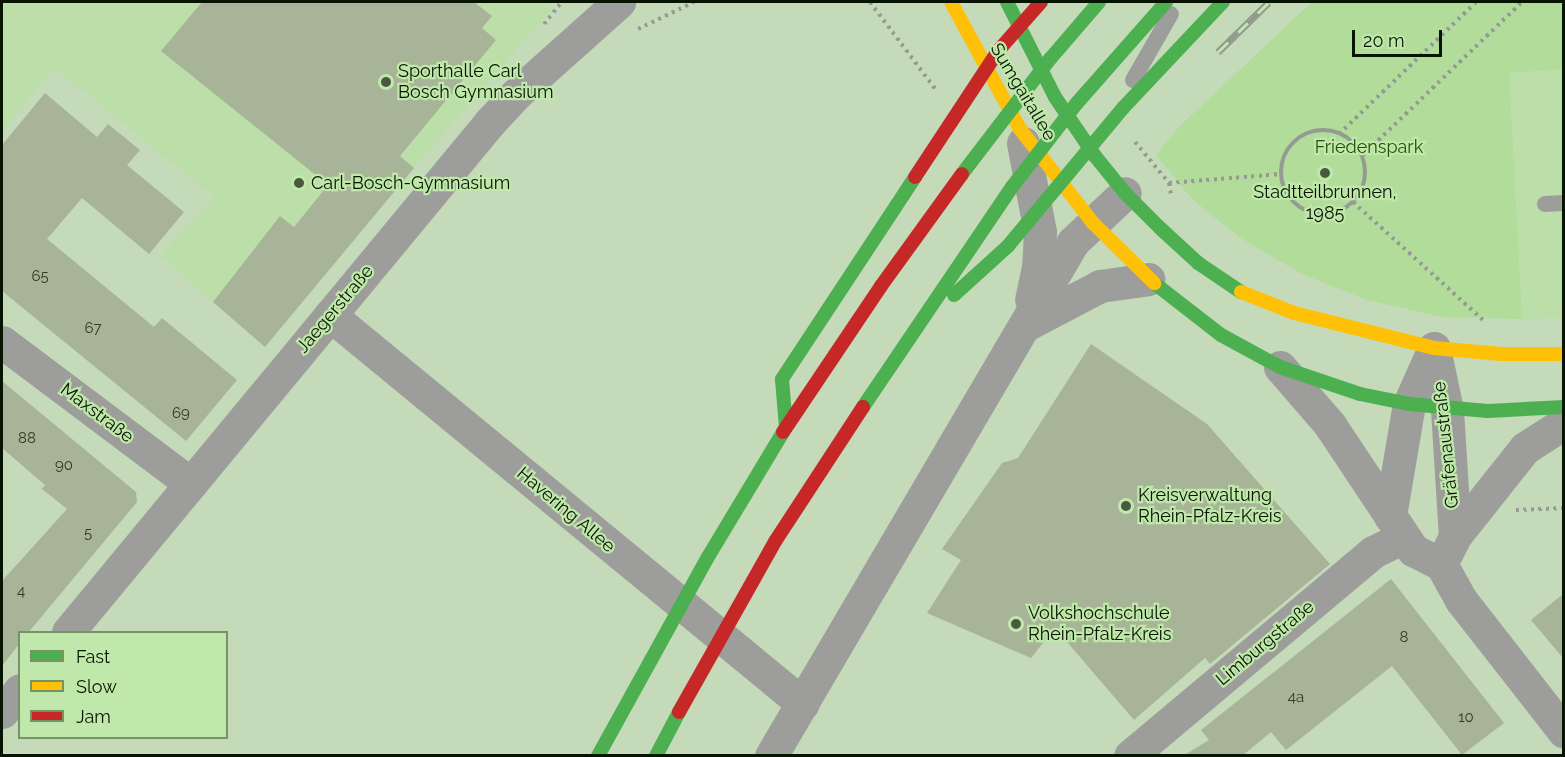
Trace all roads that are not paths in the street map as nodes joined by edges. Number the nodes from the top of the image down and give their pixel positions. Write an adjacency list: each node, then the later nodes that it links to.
1 (951, 2): 9 (main road, Sumgaitallee)
2 (1007, 2): 10 (main road, Sumgaitallee)
3 (1041, 2): 27 (main road, bridge)
4 (1100, 2): 27 (main road, bridge)
5 (1166, 2): 18 (main road, bridge)
6 (1178, 2): 10 (lane)
7 (1223, 2): 18 (main road, bridge)
8 (606, 5): 16 (street, Jaegerstraße)
9 (1020, 129): 14 (main road, Sumgaitallee); 17 (street)
10 (1095, 156): 11 (main road, Sumgaitallee)
11 (1125, 193): 14 (street); 20 (main road, Sumgaitallee)
12 (1563, 203): 13 (lane)
13 (1545, 204)
14 (1093, 223): 15 (main road, Sumgaitallee); 17 (street)
15 (1149, 279): 17 (street); 22 (main road, Sumgaitallee)
16 (330, 315): 28 (street, Jaegerstraße); 33 (street, Havering Allee)
17 (1024, 326): 33 (street)
18 (915, 330): 34 (main road, bridge)
19 (2, 342): 28 (street, Maxstraße)
20 (1434, 348): 21 (main road, Sumgaitallee); 23 (street, Gräfenaustraße); 25 (street, Gräfenaustraße)
21 (1563, 354)
22 (1280, 367): 23 (main road, Sumgaitallee); 29 (street)
23 (1409, 405): 25 (main road, Sumgaitallee); 29 (street, Gräfenaustraße)
24 (1563, 407): 25 (main road, Sumgaitallee)
25 (1447, 410): 30 (street, Gräfenaustraße)
26 (1563, 423): 30 (street, Gräfenaustraße)
27 (786, 427): 37 (main road, bridge)
28 (191, 484): 31 (street, Jaegerstraße)
29 (1397, 526): 30 (street); 41 (street, Limburgstraße)
30 (1448, 550): 36 (street, Gräfenaustraße)
31 (70, 631)
32 (18, 692): 35 (street)
33 (803, 704): 40 (street)
34 (679, 711): 38 (main road); 39 (main road)
35 (2, 712)
36 (1563, 732)
37 (598, 756)
38 (656, 756)
39 (668, 756)
40 (771, 756)
41 (1130, 756)

